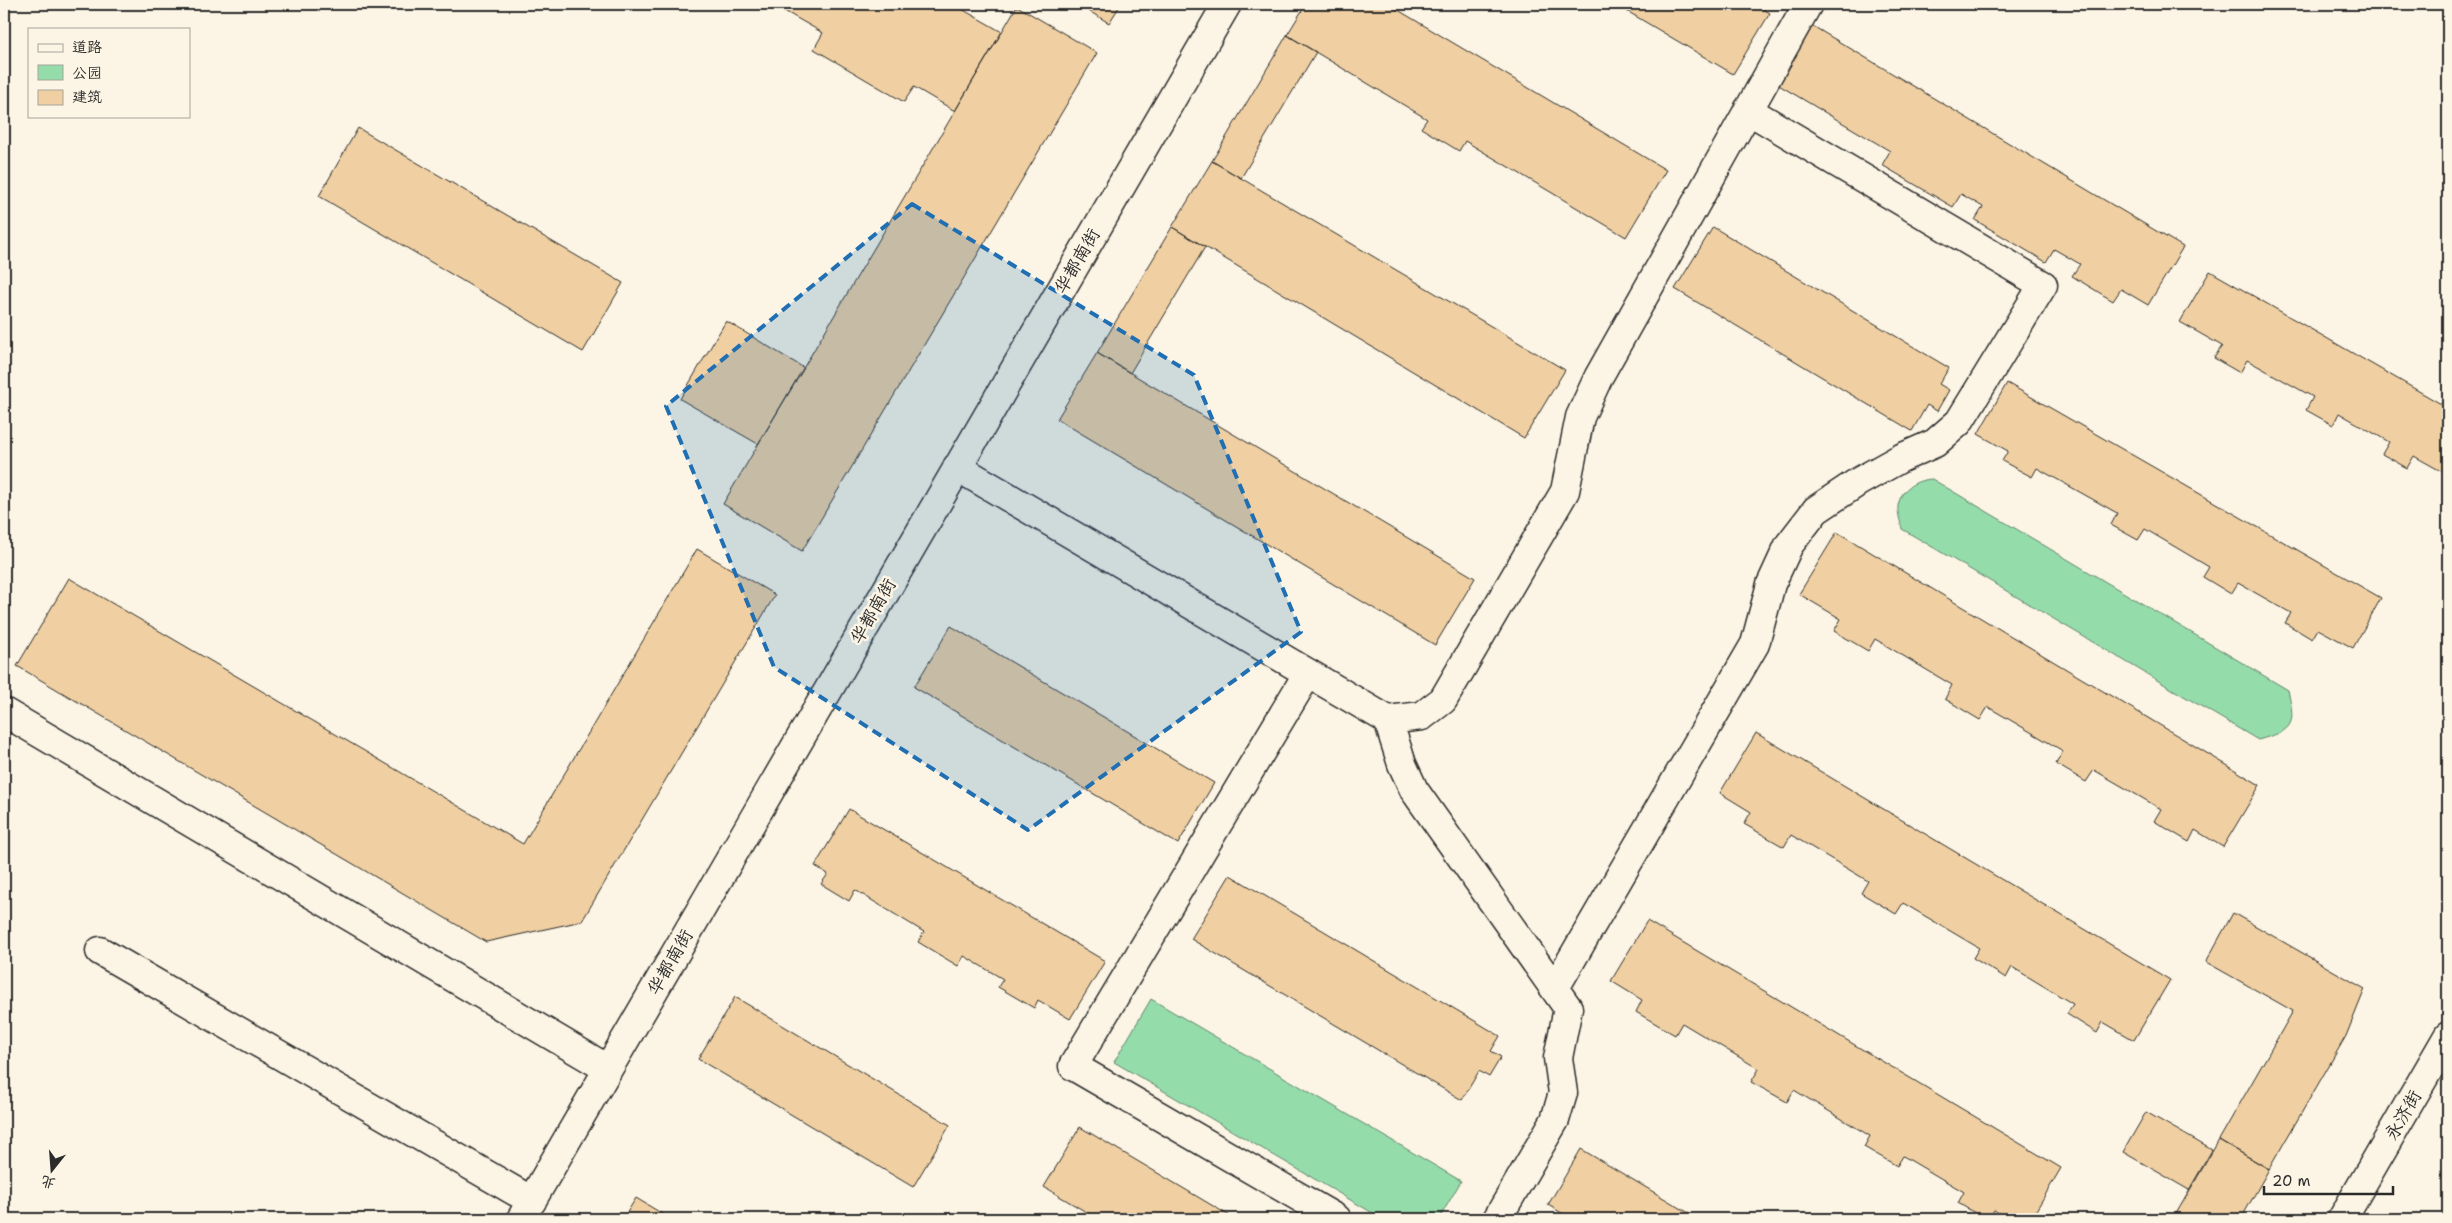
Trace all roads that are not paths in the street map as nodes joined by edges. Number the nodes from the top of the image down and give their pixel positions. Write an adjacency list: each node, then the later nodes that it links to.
1 (1226, 4): 4 (street, 华都南街)
2 (1808, 4): 3 (street)
3 (1748, 110): 7 (street); 9 (street)
4 (958, 467): 5 (street); 11 (street, 华都南街)
5 (1308, 673): 7 (street); 13 (street)
6 (4, 712): 11 (street)
7 (1388, 720): 9 (street)
8 (100, 951): 12 (street)
9 (1555, 988): 14 (street)
10 (2448, 1036): 15 (street, 永济街)
11 (608, 1068): 12 (street, 华都南街)
12 (526, 1210)
13 (1337, 1219)
14 (1497, 1219)
15 (2342, 1219)

